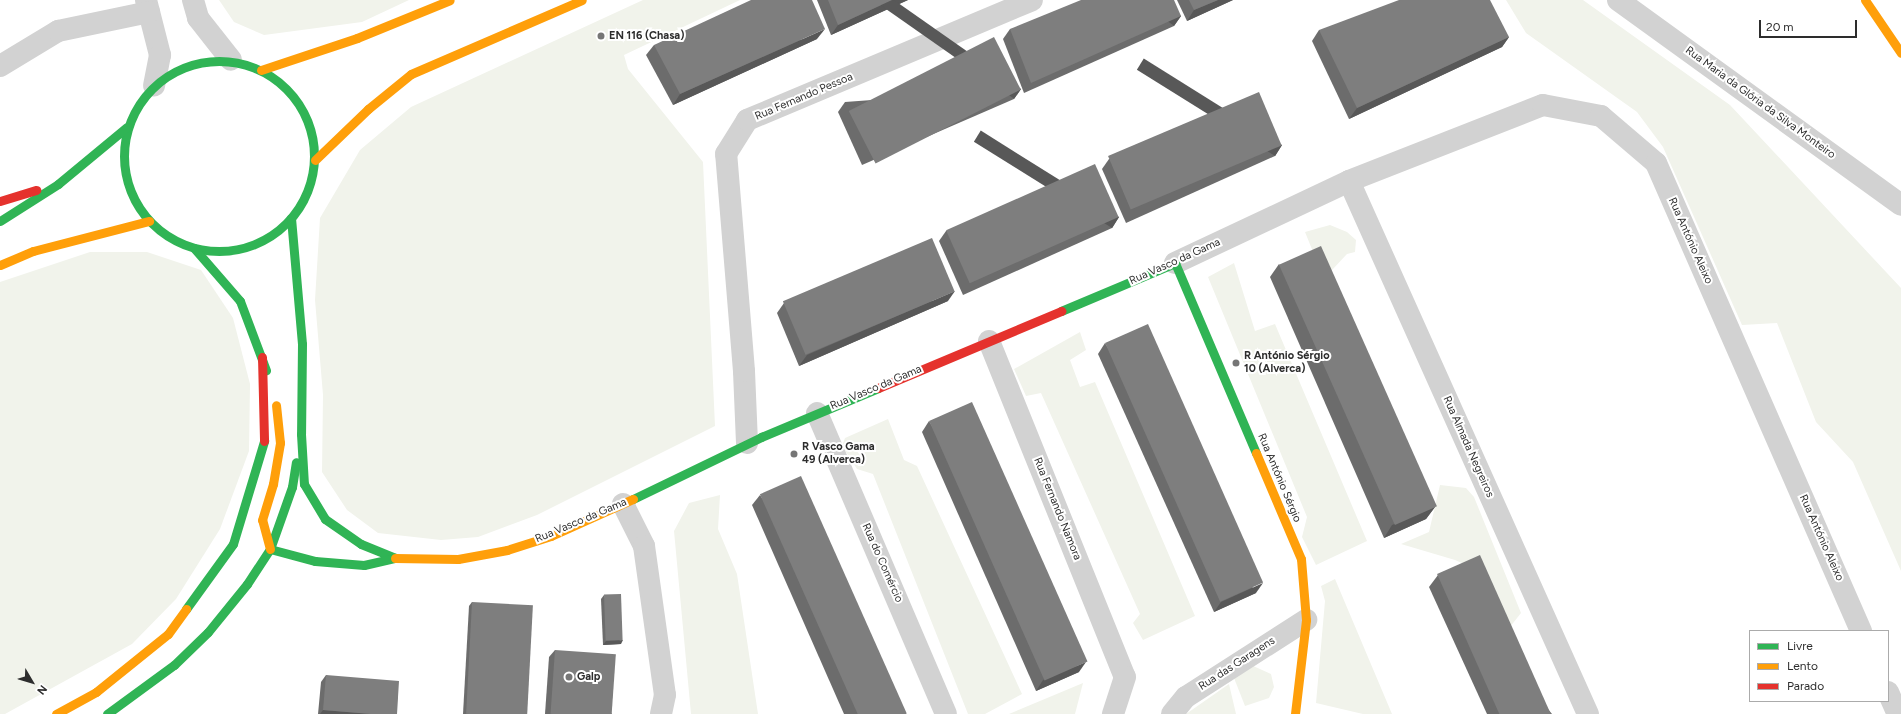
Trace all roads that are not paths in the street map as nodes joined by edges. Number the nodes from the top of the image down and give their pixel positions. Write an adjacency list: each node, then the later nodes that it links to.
1 (193, 0): 9 (street)
2 (450, 0): 11 (main road)
3 (582, 0): 14 (main road)
4 (1032, 0): 29 (street, Rua Fernando Pessoa)
5 (1618, 0): 18 (street, Rua Maria da Glória da Silva Monteiro)
6 (1865, 0): 8 (main road)
7 (148, 6): 10 (street); 12 (street)
8 (1901, 53)
9 (231, 60): 11 (main road); 12 (main road)
10 (0, 66)
11 (262, 70): 14 (main road)
12 (154, 85): 13 (main road)
13 (127, 127): 16 (main road); 21 (main road)
14 (315, 160): 19 (main road)
15 (1349, 181): 23 (street, Rua Vasco da Gama); 34 (street, Rua António Aleixo); 43 (street, Rua Almada Negreiros)
16 (58, 184): 17 (main road); 20 (main road)
17 (0, 201)
18 (1901, 205)
19 (291, 218): 22 (main road); 28 (main road)
20 (0, 221)
21 (149, 221): 22 (main road); 24 (main road)
22 (194, 248): 26 (main road)
23 (1175, 263): 25 (main road, Rua Vasco da Gama); 33 (main road, Rua António Sérgio)
24 (0, 265)
25 (989, 341): 27 (main road, Rua Vasco da Gama); 40 (street, Rua Fernando Namora)
26 (262, 357): 31 (main road); 36 (main road)
27 (817, 413): 29 (main road, Rua Vasco da Gama); 39 (street, Rua do Comércio)
28 (301, 434): 31 (main road); 32 (main road)
29 (747, 443): 30 (main road, Rua Vasco da Gama)
30 (623, 504): 32 (main road, Rua Vasco da Gama); 38 (street)
31 (270, 549): 32 (main road); 37 (main road)
32 (395, 558)
33 (1306, 620): 41 (street, Rua das Garagens); 42 (main road, Rua António Sérgio)
34 (1861, 630)
35 (1889, 694): 44 (street)
36 (56, 714)
37 (107, 714)
38 (661, 714)
39 (946, 714)
40 (1113, 714)
41 (1172, 714)
42 (1295, 714)
43 (1588, 714)
44 (1898, 714)

